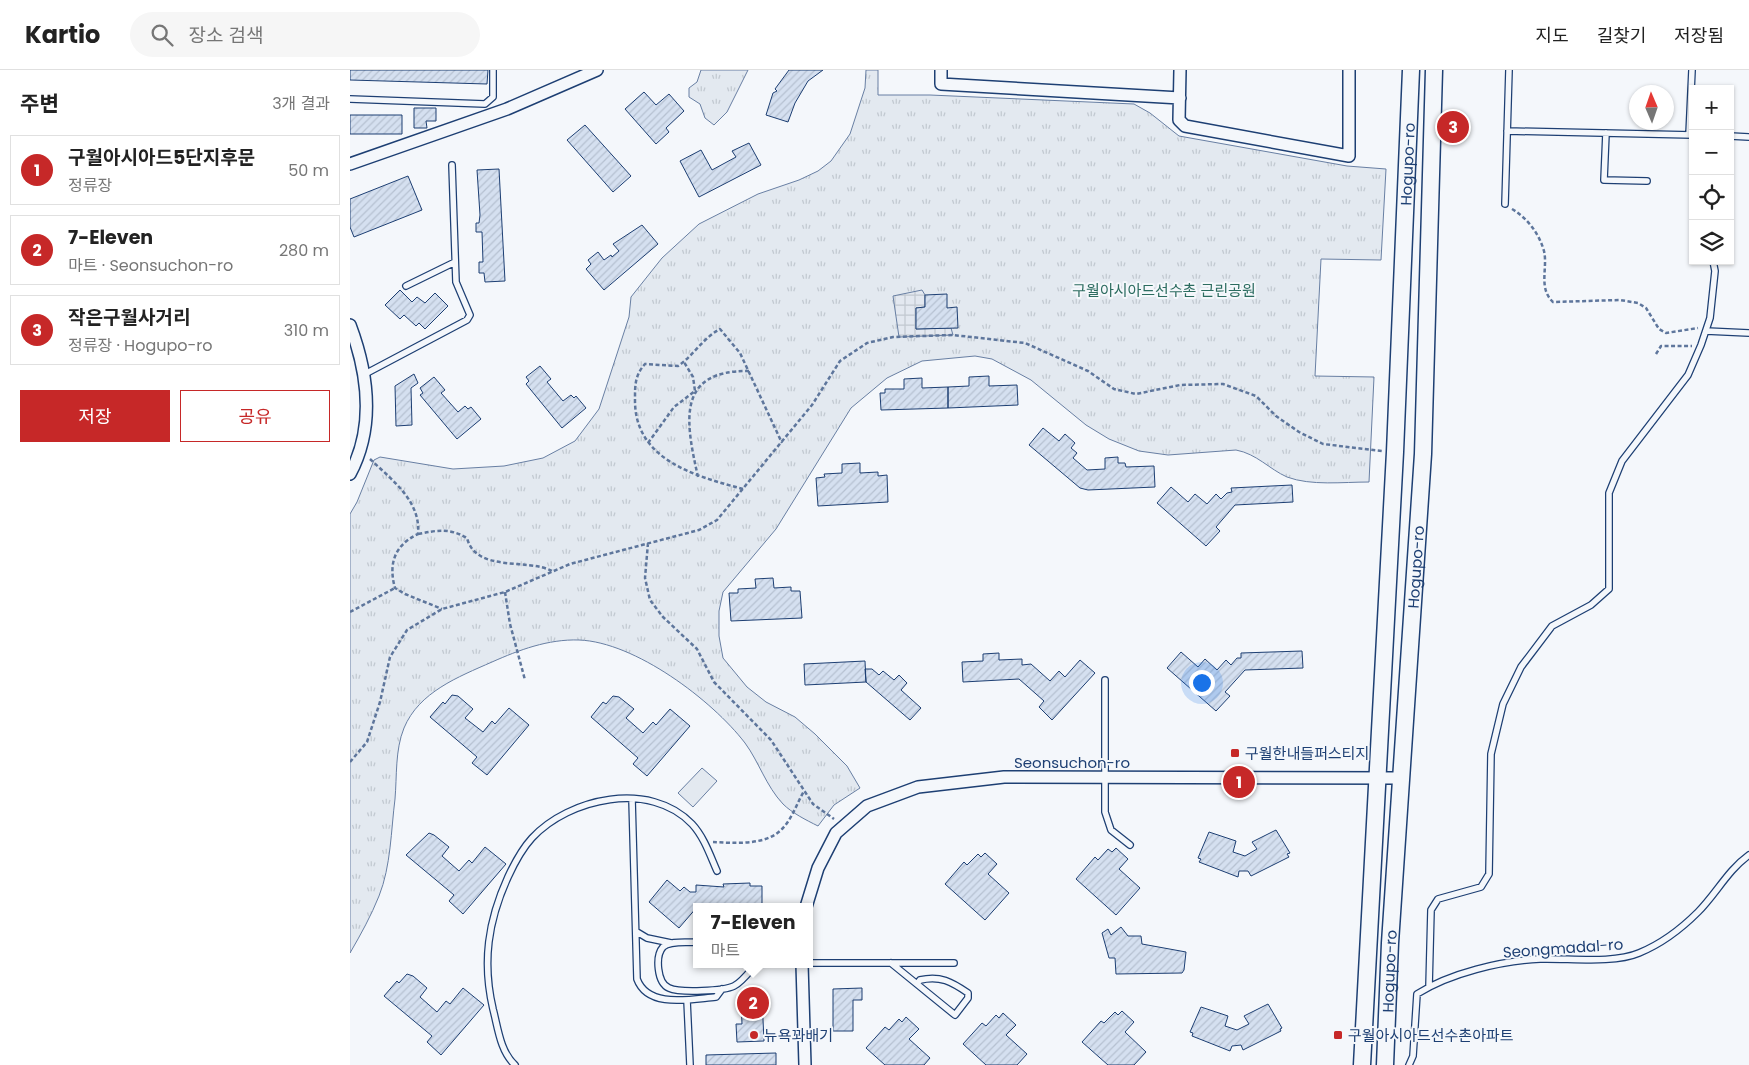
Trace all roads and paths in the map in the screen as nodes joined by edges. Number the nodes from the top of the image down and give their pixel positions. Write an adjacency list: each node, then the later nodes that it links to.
1 (493, 70): 11 (lane)
2 (597, 70): 18 (street)
3 (941, 70): 10 (street)
4 (1180, 70): 10 (street)
5 (1349, 70): 10 (street)
6 (1411, 70): 37 (main road, Hogupo-ro)
7 (1434, 70): 53 (main road, Hogupo-ro)
8 (1508, 70): 13 (lane)
9 (1692, 70): 12 (lane)
10 (1180, 98)
11 (350, 99)
12 (1691, 130)
13 (1507, 131): 14 (lane); 21 (lane)
14 (1606, 134): 15 (lane); 20 (lane)
15 (1689, 135)
16 (1734, 136): 17 (lane)
17 (1749, 137)
18 (350, 164)
19 (452, 165): 22 (lane)
20 (1647, 181)
21 (1505, 204): 26 (path)
22 (455, 262): 24 (lane); 32 (lane)
23 (1713, 265): 26 (lane)
24 (406, 286)
25 (350, 325): 32 (street)
26 (1706, 331): 27 (lane); 28 (lane)
27 (1749, 333)
28 (1701, 346): 29 (path); 71 (lane)
29 (1656, 354)
30 (684, 362): 31 (path); 33 (path); 34 (path)
31 (749, 371): 33 (path); 35 (path)
32 (365, 374): 36 (street)
33 (695, 391): 34 (path); 39 (path)
34 (648, 443): 39 (path)
35 (782, 443): 37 (path); 40 (path)
36 (360, 450): 38 (street); 41 (path)
37 (1395, 452): 52 (main road, Hogupo-ro)
38 (350, 474)
39 (698, 477): 40 (path)
40 (742, 489): 42 (path)
41 (418, 534): 43 (path); 44 (path)
42 (648, 543): 43 (path); 54 (path)
43 (553, 571): 45 (path)
44 (395, 588): 46 (path); 47 (path)
45 (505, 592): 46 (path); 48 (path)
46 (442, 608): 50 (path)
47 (350, 612)
48 (525, 680)
49 (1105, 680): 51 (lane)
50 (350, 762)
51 (1104, 777): 52 (street, Seonsuchon-ro); 56 (street, Seonsuchon-ro); 58 (lane)
52 (1377, 778): 53 (street, Seonsuchon-ro); 77 (main road, Hogupo-ro)
53 (1402, 778): 78 (main road, Hogupo-ro)
54 (804, 791): 56 (path); 57 (path)
55 (632, 799): 57 (lane); 62 (lane); 74 (lane)
56 (844, 826): 61 (street, Seonsuchon-ro)
57 (704, 841): 60 (lane)
58 (1130, 844)
59 (1749, 855): 71 (lane, Seongmadal-ro)
60 (717, 871)
61 (807, 903)
62 (637, 932): 64 (lane); 73 (lane)
63 (693, 942): 64 (lane)
64 (671, 943): 72 (lane)
65 (813, 963): 66 (lane)
66 (892, 963): 67 (lane); 70 (lane)
67 (954, 963)
68 (752, 968): 72 (lane)
69 (802, 968): 76 (street)
70 (917, 984): 70 (lane)
71 (1429, 987): 79 (lane)
72 (722, 989): 73 (lane)
73 (687, 1000): 75 (lane)
74 (515, 1065)
75 (690, 1065)
76 (805, 1065)
77 (1362, 1065)
78 (1385, 1065)
79 (1409, 1065)

